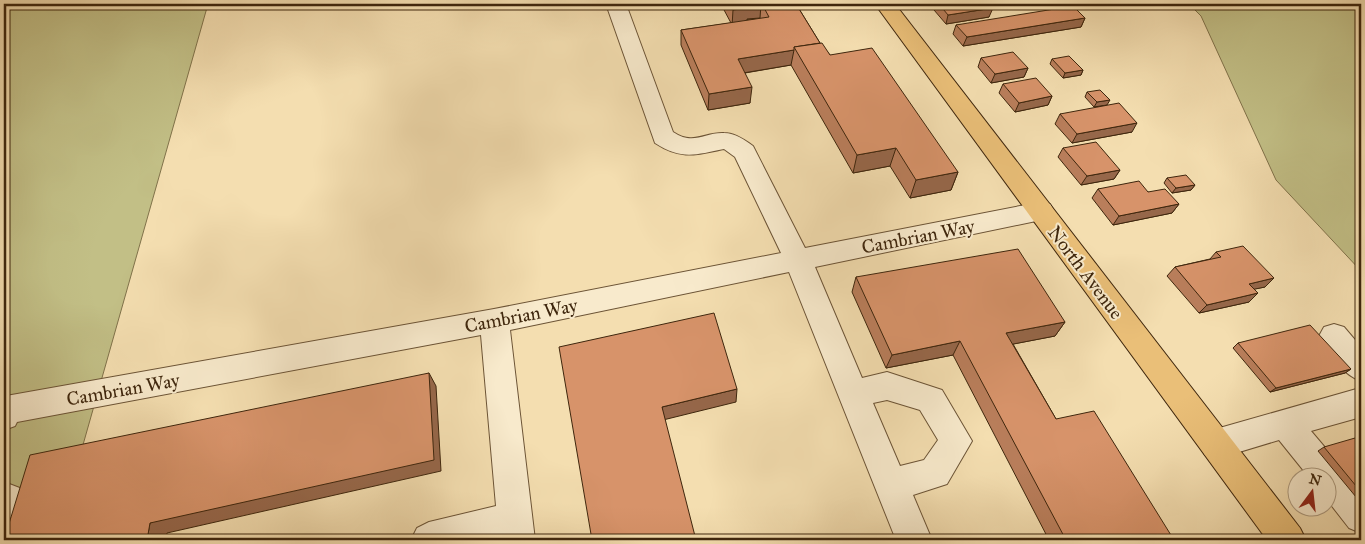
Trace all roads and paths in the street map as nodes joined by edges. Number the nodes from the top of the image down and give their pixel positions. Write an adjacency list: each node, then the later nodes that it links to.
1 (616, 4): 4 (street)
2 (885, 4): 3 (main road, North Avenue)
3 (1041, 211): 4 (street, Cambrian Way); 12 (main road, North Avenue)
4 (798, 260): 5 (street, Cambrian Way); 8 (street)
5 (494, 321): 10 (street, Cambrian Way); 15 (street)
6 (1334, 336): 7 (street)
7 (1361, 368)
8 (854, 393): 13 (street); 13 (street)
9 (1361, 401): 11 (street)
10 (4, 416)
11 (1285, 424): 12 (street); 14 (street)
12 (1216, 444): 18 (main road, North Avenue)
13 (891, 485): 17 (street)
14 (1361, 516)
15 (516, 530): 16 (street)
16 (430, 540)
17 (914, 540)
18 (1288, 540)

